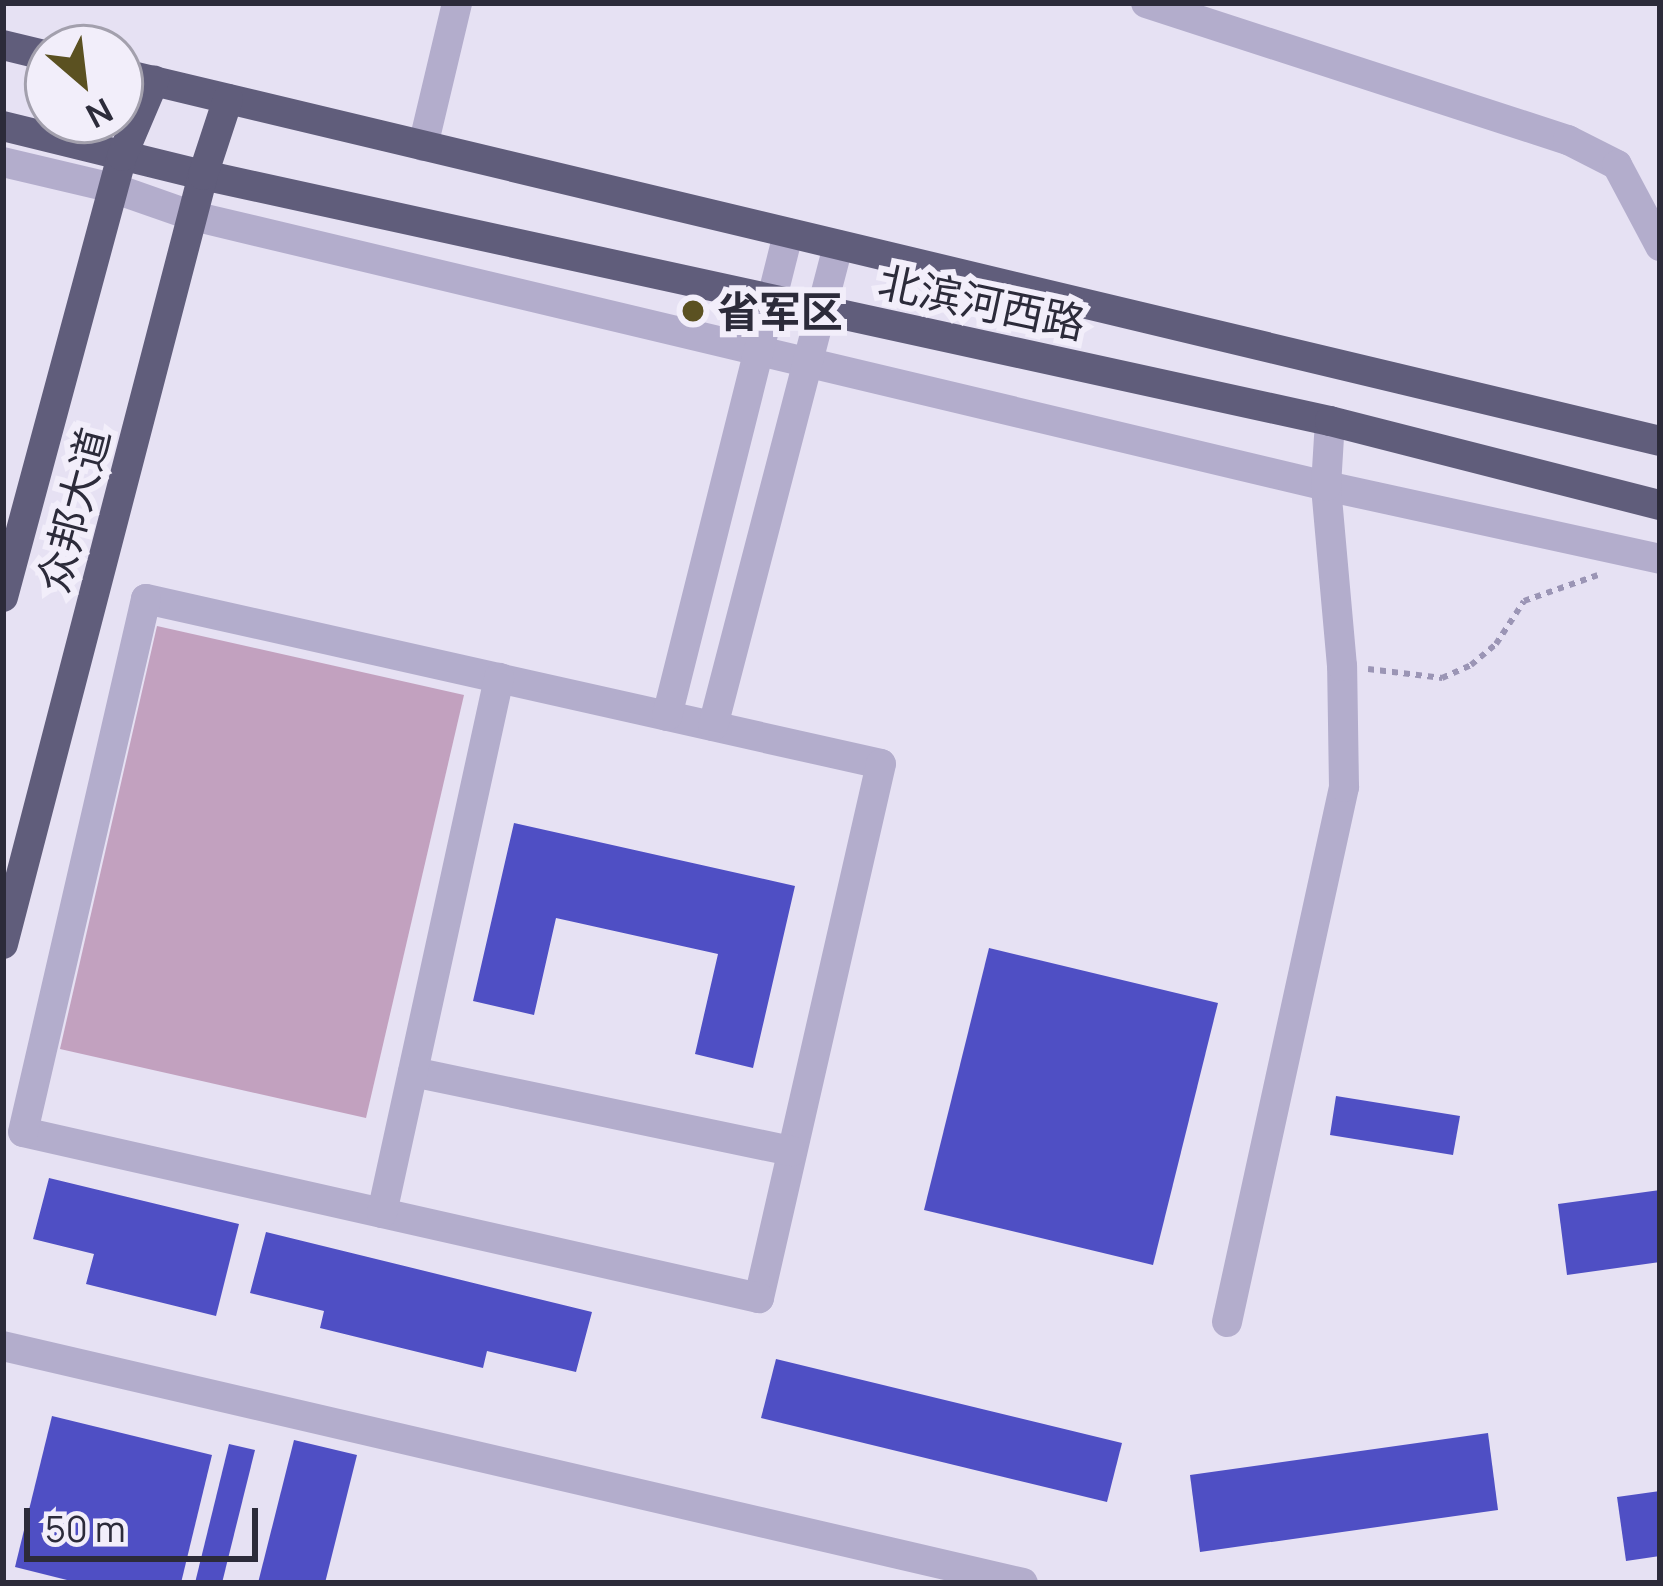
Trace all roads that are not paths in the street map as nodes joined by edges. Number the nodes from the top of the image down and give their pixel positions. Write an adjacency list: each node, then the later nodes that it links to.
1 (458, 3): 7 (street)
2 (1146, 3): 15 (street)
3 (144, 79): 4 (main road, 北滨河西路)
4 (154, 81): 5 (main road, 北滨河西路); 8 (main road, 众邦大道)
5 (228, 99): 7 (main road, 北滨河西路); 10 (main road, 众邦大道)
6 (3, 126): 8 (main road, 北滨河西路)
7 (423, 146): 13 (main road, 北滨河西路)
8 (122, 156): 10 (main road, 北滨河西路); 11 (main road, 众邦大道)
9 (3, 162): 11 (street)
10 (203, 176): 12 (main road, 众邦大道); 16 (main road, 北滨河西路)
11 (113, 188): 12 (street); 25 (main road, 众邦大道)
12 (193, 216): 18 (street); 29 (main road, 众邦大道)
13 (788, 233): 14 (main road, 北滨河西路); 16 (street)
14 (838, 245): 17 (street); 21 (main road, 北滨河西路)
15 (1660, 246)
16 (771, 299): 17 (main road, 北滨河西路); 18 (street)
17 (821, 310): 19 (street); 20 (main road, 北滨河西路)
18 (759, 348): 19 (street); 27 (street)
19 (808, 359): 22 (street); 28 (street)
20 (1330, 421): 22 (street); 23 (main road, 北滨河西路)
21 (1660, 441)
22 (1326, 486): 24 (street); 33 (street)
23 (1660, 505)
24 (1650, 557)
25 (3, 597)
26 (499, 678): 27 (street); 30 (street); 32 (street)
27 (667, 716): 28 (street)
28 (713, 726): 31 (street)
29 (3, 944)
30 (413, 1072): 31 (street); 32 (street)
31 (792, 1151): 32 (street)
32 (382, 1213)
33 (1227, 1322)
34 (3, 1346): 35 (street)
35 (1022, 1583)

